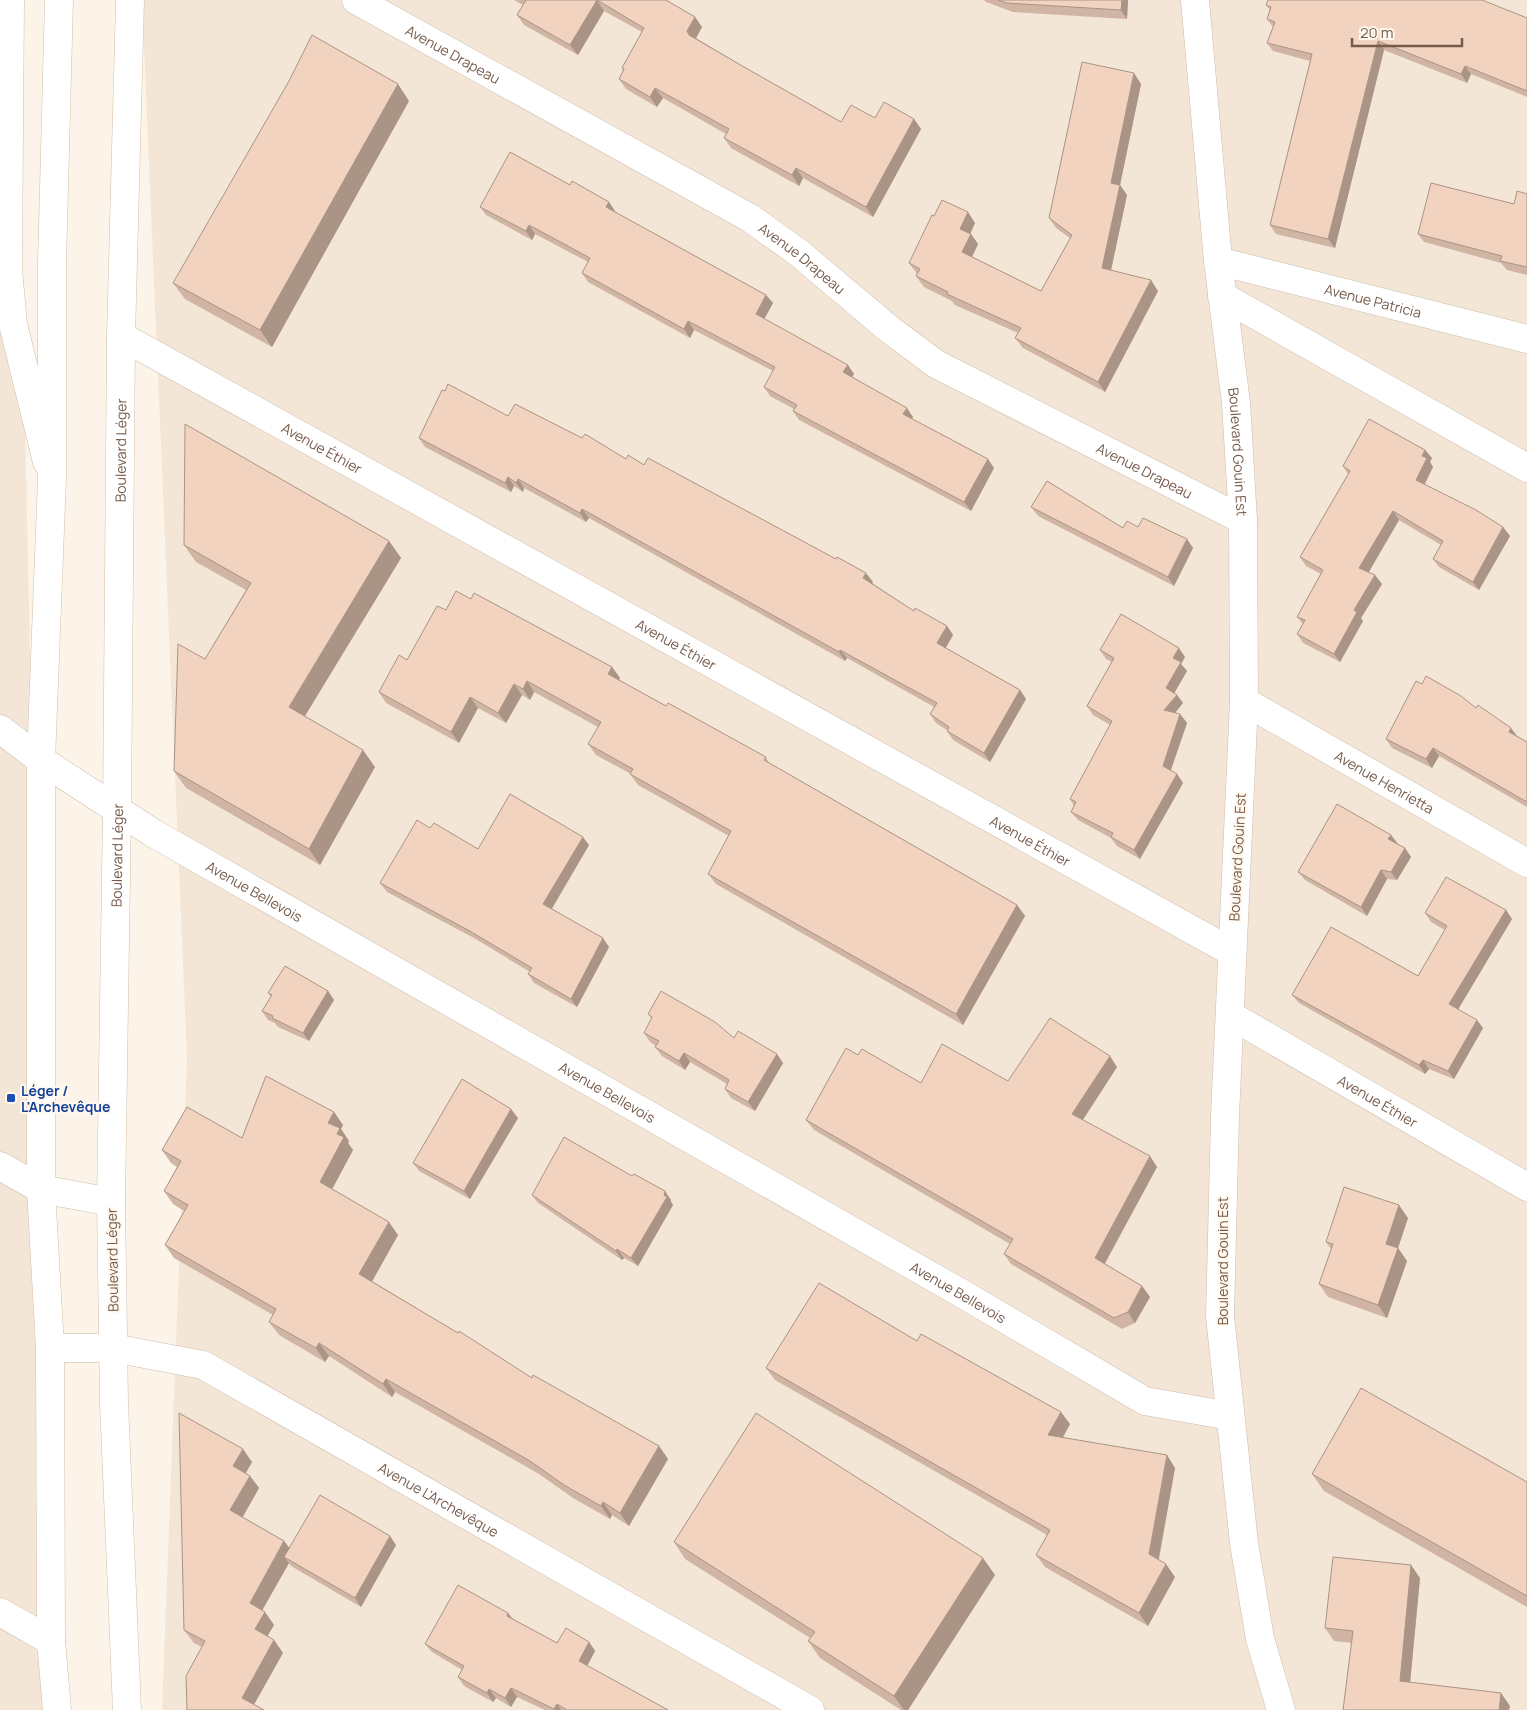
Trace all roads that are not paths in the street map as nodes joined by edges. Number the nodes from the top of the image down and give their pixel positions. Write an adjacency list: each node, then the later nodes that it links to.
1 (10, 0): 7 (street)
2 (59, 0): 12 (street)
3 (130, 0): 9 (street, Boulevard Léger)
4 (356, 0): 13 (street, Avenue Drapeau)
5 (1195, 0): 6 (street, Boulevard Gouin Est)
6 (1218, 261): 8 (street, Boulevard Gouin Est); 10 (street, Avenue Patricia)
7 (4, 268): 12 (street)
8 (1222, 296): 11 (street); 13 (street, Boulevard Gouin Est)
9 (121, 336): 17 (street, Boulevard Léger); 19 (street, Avenue Éthier)
10 (1527, 339)
11 (1527, 468)
12 (52, 478): 16 (street)
13 (1244, 520): 14 (street, Boulevard Gouin Est)
14 (1244, 701): 18 (street, Avenue Henrietta); 19 (street, Boulevard Gouin Est)
15 (0, 729): 16 (street, Avenue Bellevois)
16 (41, 760): 17 (street, Avenue Bellevois); 23 (street)
17 (118, 811): 24 (street, Boulevard Léger); 27 (street, Avenue Bellevois)
18 (1527, 862)
19 (1232, 952): 20 (street, Boulevard Gouin Est)
20 (1230, 1015): 22 (street, Avenue Éthier); 27 (street, Boulevard Gouin Est)
21 (0, 1166): 23 (street)
22 (1527, 1187)
23 (41, 1189): 24 (street); 25 (street)
24 (111, 1202): 26 (street, Boulevard Léger)
25 (50, 1348): 26 (street, Avenue L'Archevêque); 29 (street)
26 (113, 1348): 31 (street, Boulevard Léger); 32 (street, Avenue L'Archevêque)
27 (1230, 1416): 33 (street, Boulevard Gouin Est)
28 (0, 1612): 29 (street)
29 (52, 1641): 30 (street)
30 (57, 1710)
31 (127, 1710)
32 (810, 1710)
33 (1282, 1710)

